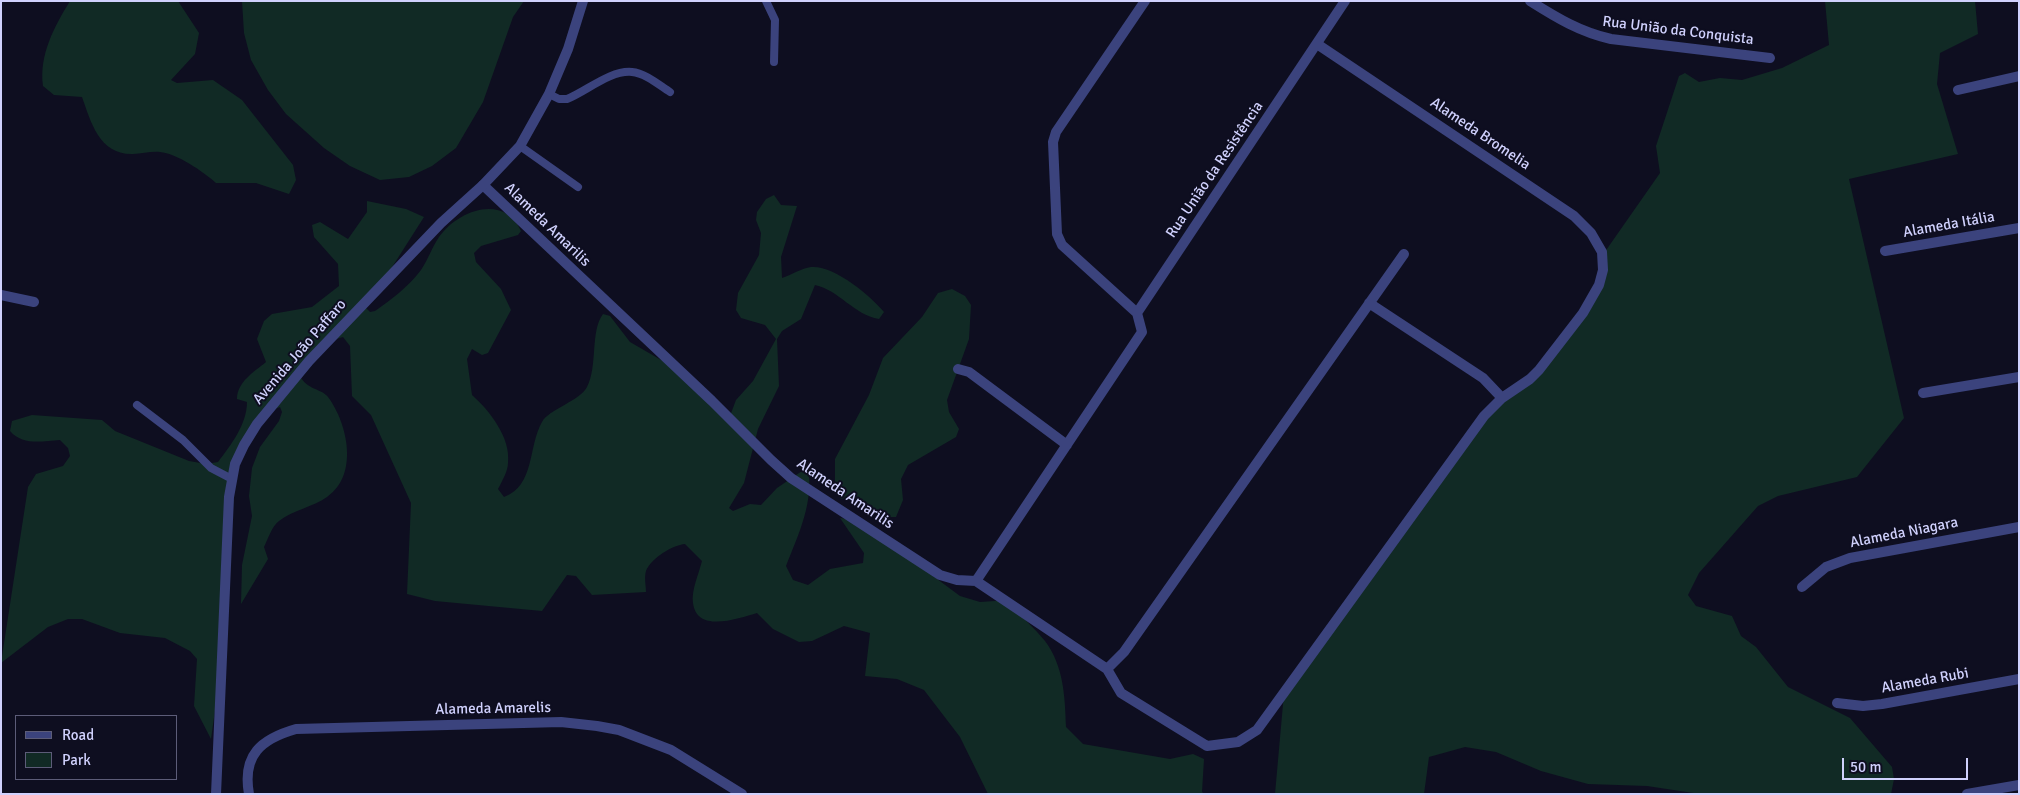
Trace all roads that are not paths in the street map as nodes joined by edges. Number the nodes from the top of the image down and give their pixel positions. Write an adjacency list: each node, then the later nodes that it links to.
1 (583, 1): 12 (street, Avenida João Paffaro)
2 (766, 1): 8 (lane)
3 (1145, 1): 22 (street)
4 (1345, 1): 6 (street)
5 (1530, 1): 7 (street, Rua União da Conquista)
6 (1318, 44): 22 (street, Rua União da Resistência); 26 (street, Alameda Bromelia)
7 (1770, 58)
8 (774, 62)
9 (2019, 76): 10 (street)
10 (1958, 90)
11 (670, 92): 12 (lane)
12 (549, 94): 13 (street, Avenida João Paffaro)
13 (520, 146): 14 (street, Avenida João Paffaro); 15 (lane)
14 (483, 185): 29 (street, Avenida João Paffaro); 31 (street, Alameda Amarilis)
15 (578, 187)
16 (2019, 228): 17 (street, Alameda Itália)
17 (1885, 252)
18 (1404, 254): 21 (street)
19 (1, 295): 20 (street)
20 (34, 302)
21 (1369, 303): 26 (street); 33 (street)
22 (1137, 313): 28 (street)
23 (958, 369): 28 (street)
24 (2019, 377): 25 (street)
25 (1923, 394)
26 (1502, 398): 36 (street, Alameda Bromelia)
27 (137, 405): 29 (lane)
28 (1067, 445): 31 (street)
29 (232, 479): 38 (street, Avenida João Paffaro)
30 (2019, 527): 32 (street, Alameda Niagara)
31 (976, 581): 33 (street, Alameda Amarilis)
32 (1802, 587)
33 (1107, 669): 36 (street, Alameda Amarilis)
34 (2019, 679): 35 (street, Alameda Rubi)
35 (1836, 703)
36 (1238, 742)
37 (2019, 785): 41 (street)
38 (216, 794)
39 (249, 794): 40 (street, Alameda Amarelis)
40 (742, 794)
41 (1966, 794)

